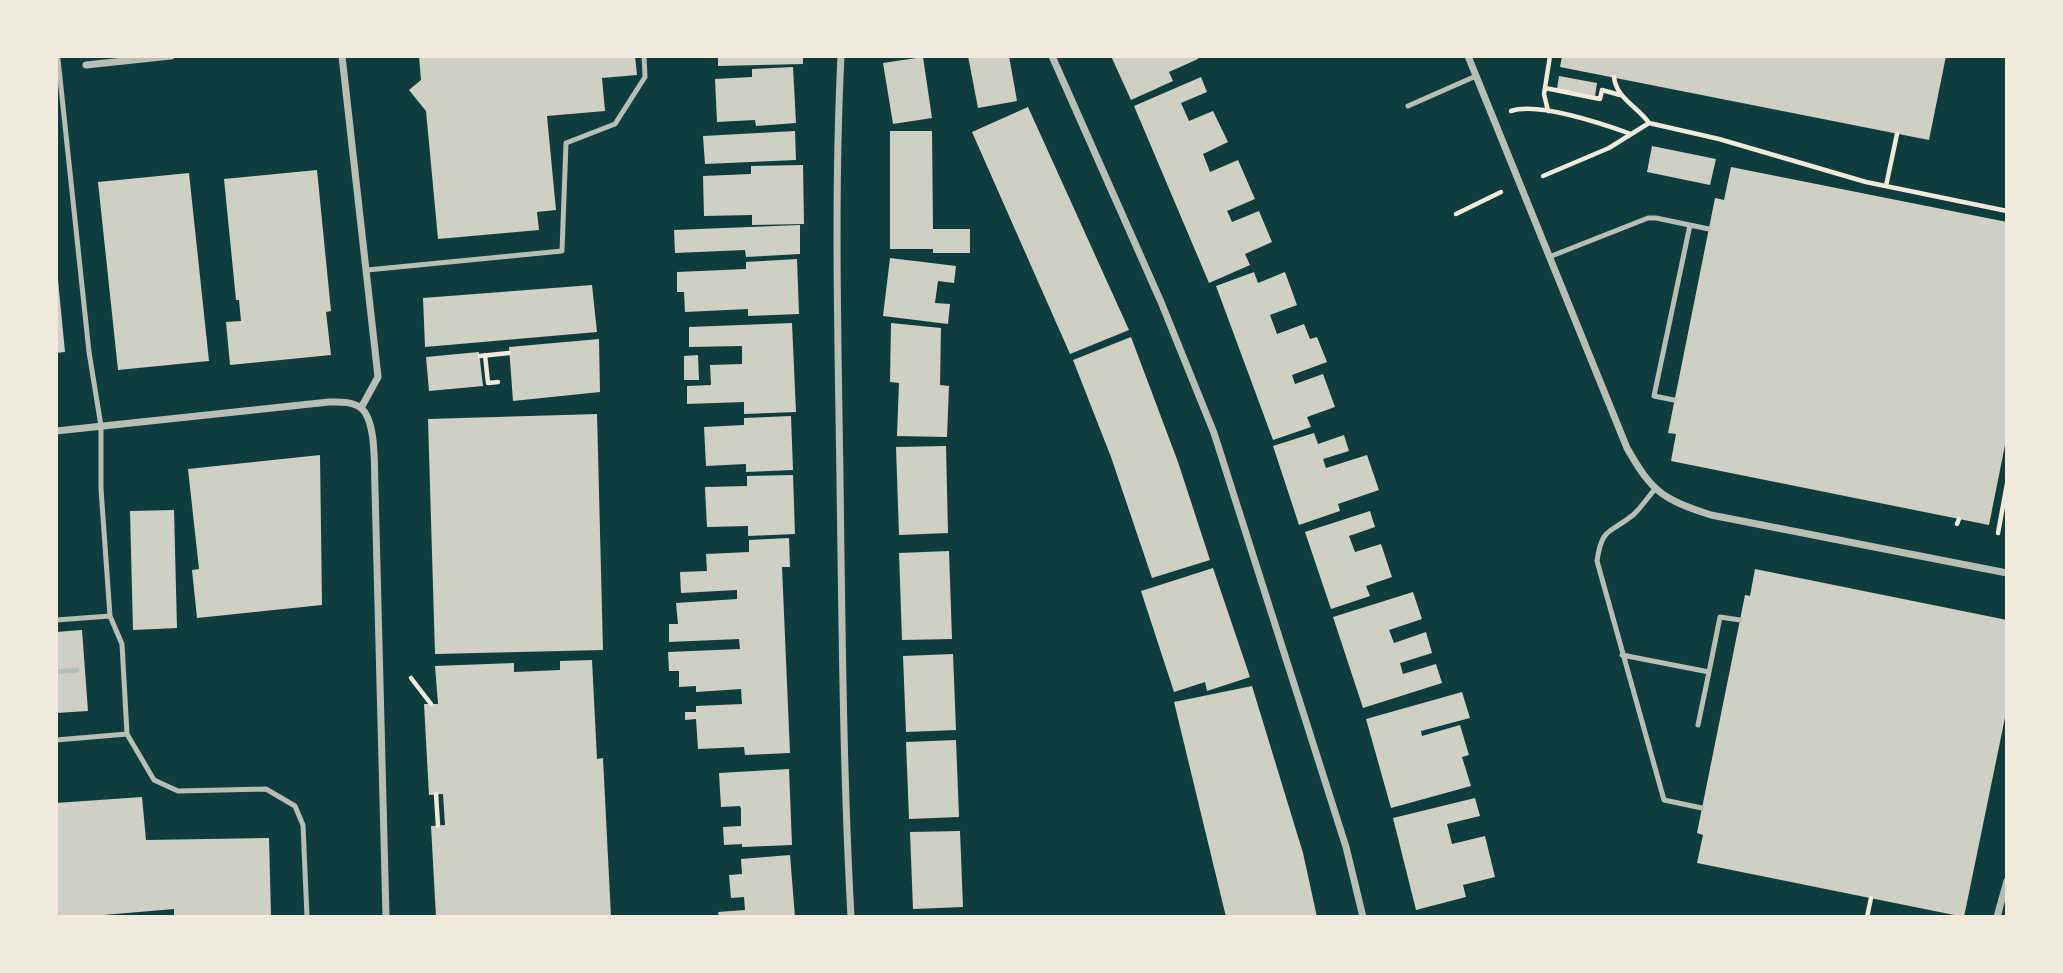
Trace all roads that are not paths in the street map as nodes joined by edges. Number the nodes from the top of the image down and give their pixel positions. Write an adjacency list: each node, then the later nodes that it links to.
1 (171, 56): 8 (street)
2 (342, 56): 14 (street)
3 (644, 56): 14 (lane)
4 (841, 56): 35 (street)
5 (1052, 56): 36 (street)
6 (1468, 56): 9 (street)
7 (56, 59): 17 (lane)
8 (86, 65)
9 (1476, 76): 10 (lane); 13 (street)
10 (1408, 106)
11 (1690, 225): 12 (lane); 13 (lane); 15 (lane)
12 (1709, 229)
13 (1549, 257): 19 (street)
14 (367, 270): 16 (street)
15 (1674, 400)
16 (361, 408): 17 (street); 34 (street)
17 (100, 426): 18 (street); 21 (lane)
18 (56, 431)
19 (1655, 489): 20 (street); 24 (lane)
20 (2007, 573)
21 (110, 616): 22 (lane); 29 (lane)
22 (56, 620)
23 (1740, 620): 27 (lane)
24 (1622, 655): 27 (lane); 31 (lane)
25 (77, 670): 26 (lane)
26 (56, 672)
27 (1709, 672): 28 (lane)
28 (1698, 724)
29 (127, 734): 30 (lane); 33 (lane)
30 (56, 740)
31 (1702, 808)
32 (2007, 881): 37 (street)
33 (307, 917)
34 (386, 917)
35 (851, 917)
36 (1363, 917)
37 (1997, 917)

